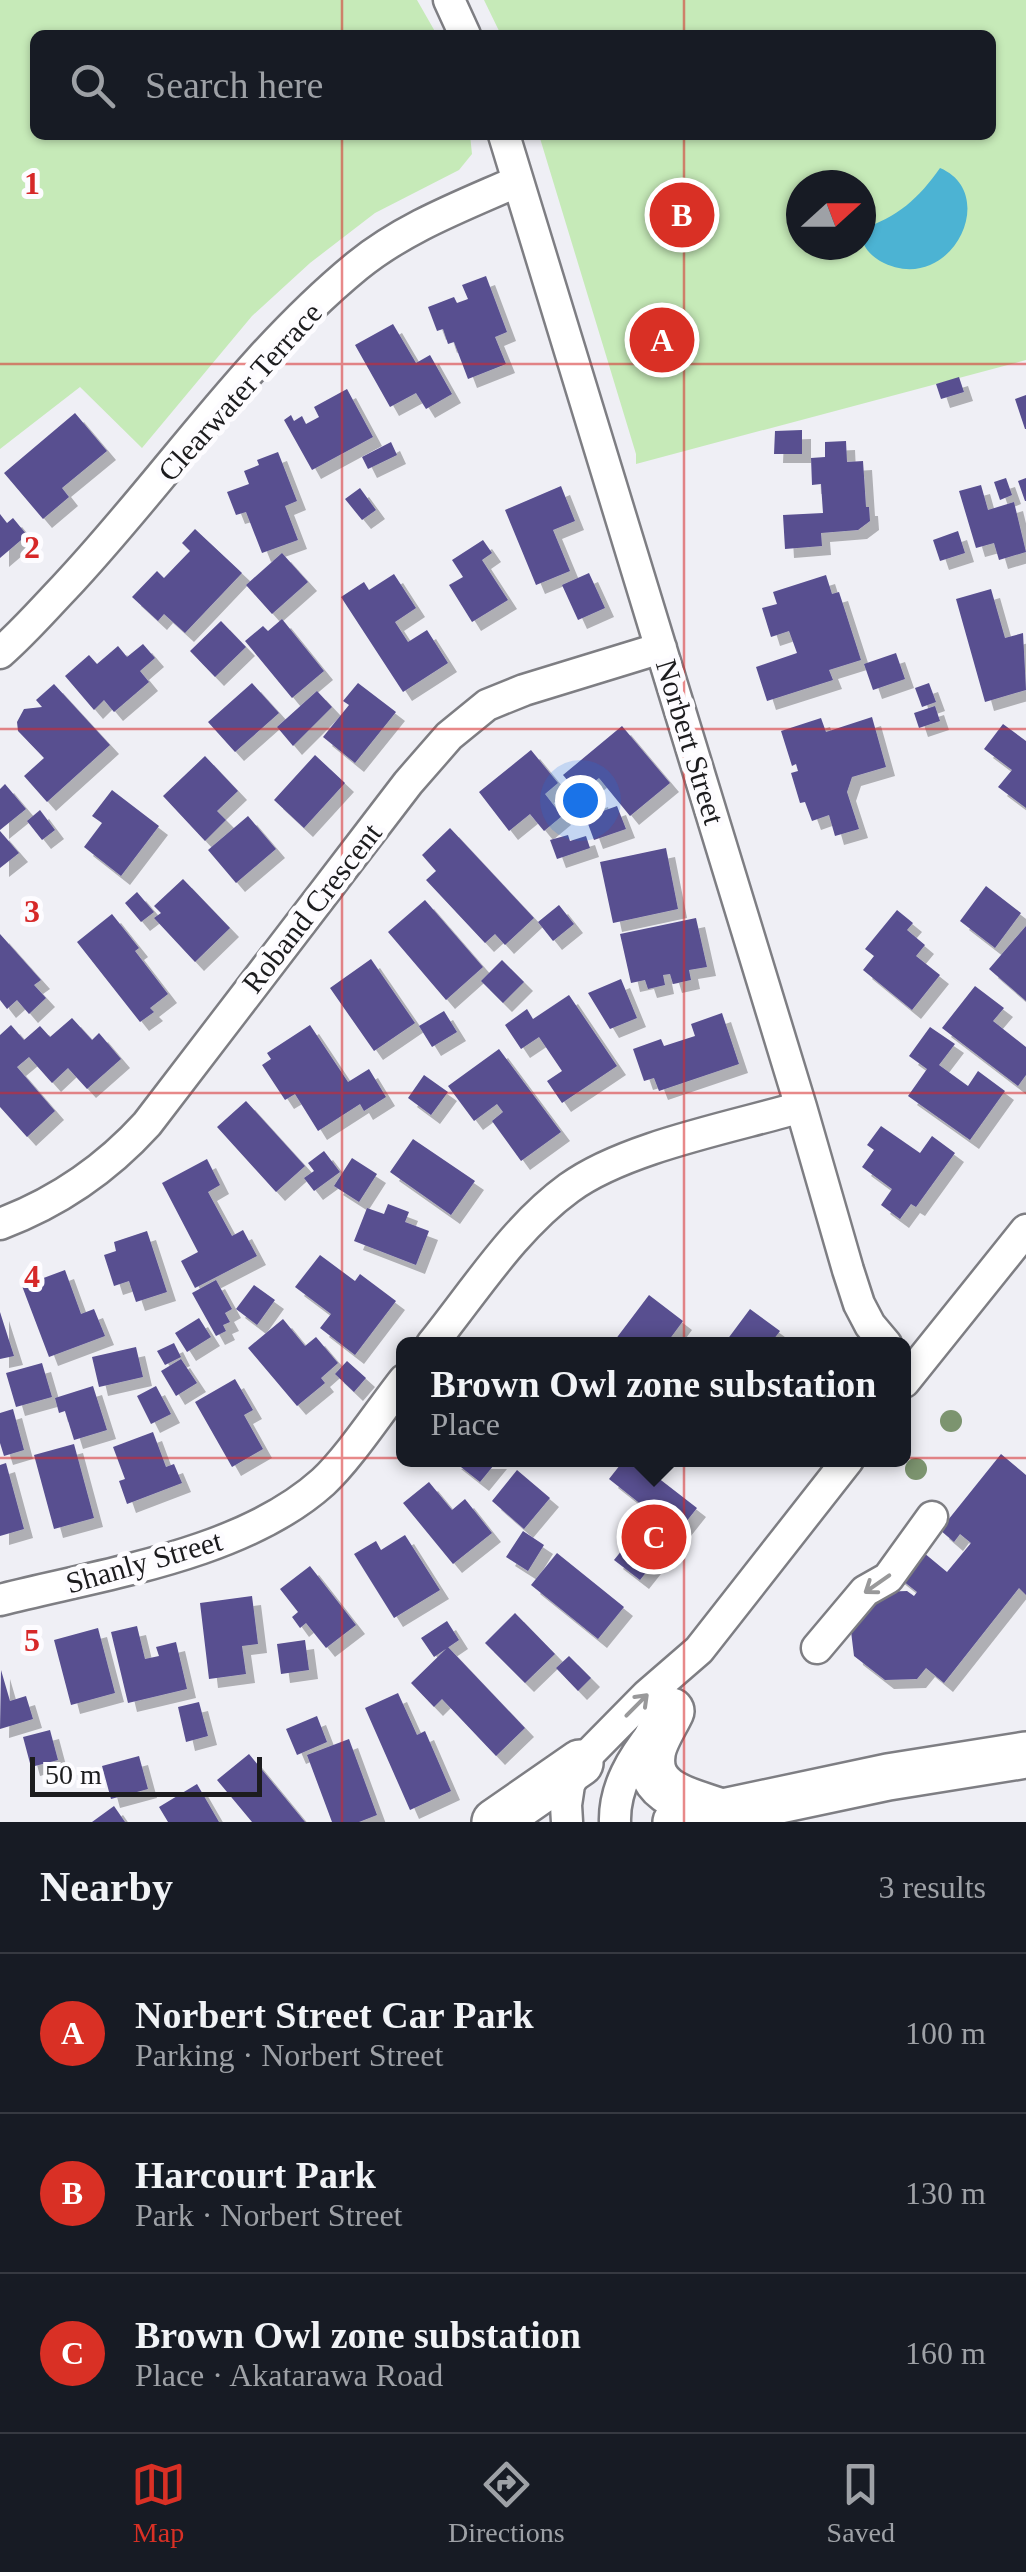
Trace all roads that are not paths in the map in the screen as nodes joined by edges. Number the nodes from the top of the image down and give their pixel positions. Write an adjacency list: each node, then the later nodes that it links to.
1 (449, 0): 2 (street)
2 (463, 30)
3 (506, 140): 4 (street, Norbert Street)
4 (518, 180): 5 (street, Norbert Street); 6 (street, Clearwater Terrace)
5 (661, 648): 7 (street, Norbert Street); 8 (street, Roband Crescent)
6 (0, 653)
7 (801, 1106): 10 (street); 11 (street, Norbert Street)
8 (0, 1224)
9 (1026, 1230): 12 (street)
10 (438, 1337)
11 (880, 1337)
12 (911, 1366)
13 (396, 1390): 16 (street, Shanly Street)
14 (843, 1467): 18 (street)
15 (932, 1517): 17 (street, one-way to 17)
16 (0, 1600)
17 (817, 1648)
18 (699, 1650): 19 (street); 21 (street, one-way to 18)
19 (670, 1711): 22 (highway); 25 (street)
20 (1026, 1755): 22 (highway)
21 (580, 1763): 23 (highway); 24 (street)
22 (697, 1817)
23 (495, 1822)
24 (568, 1822)
25 (615, 1822)

